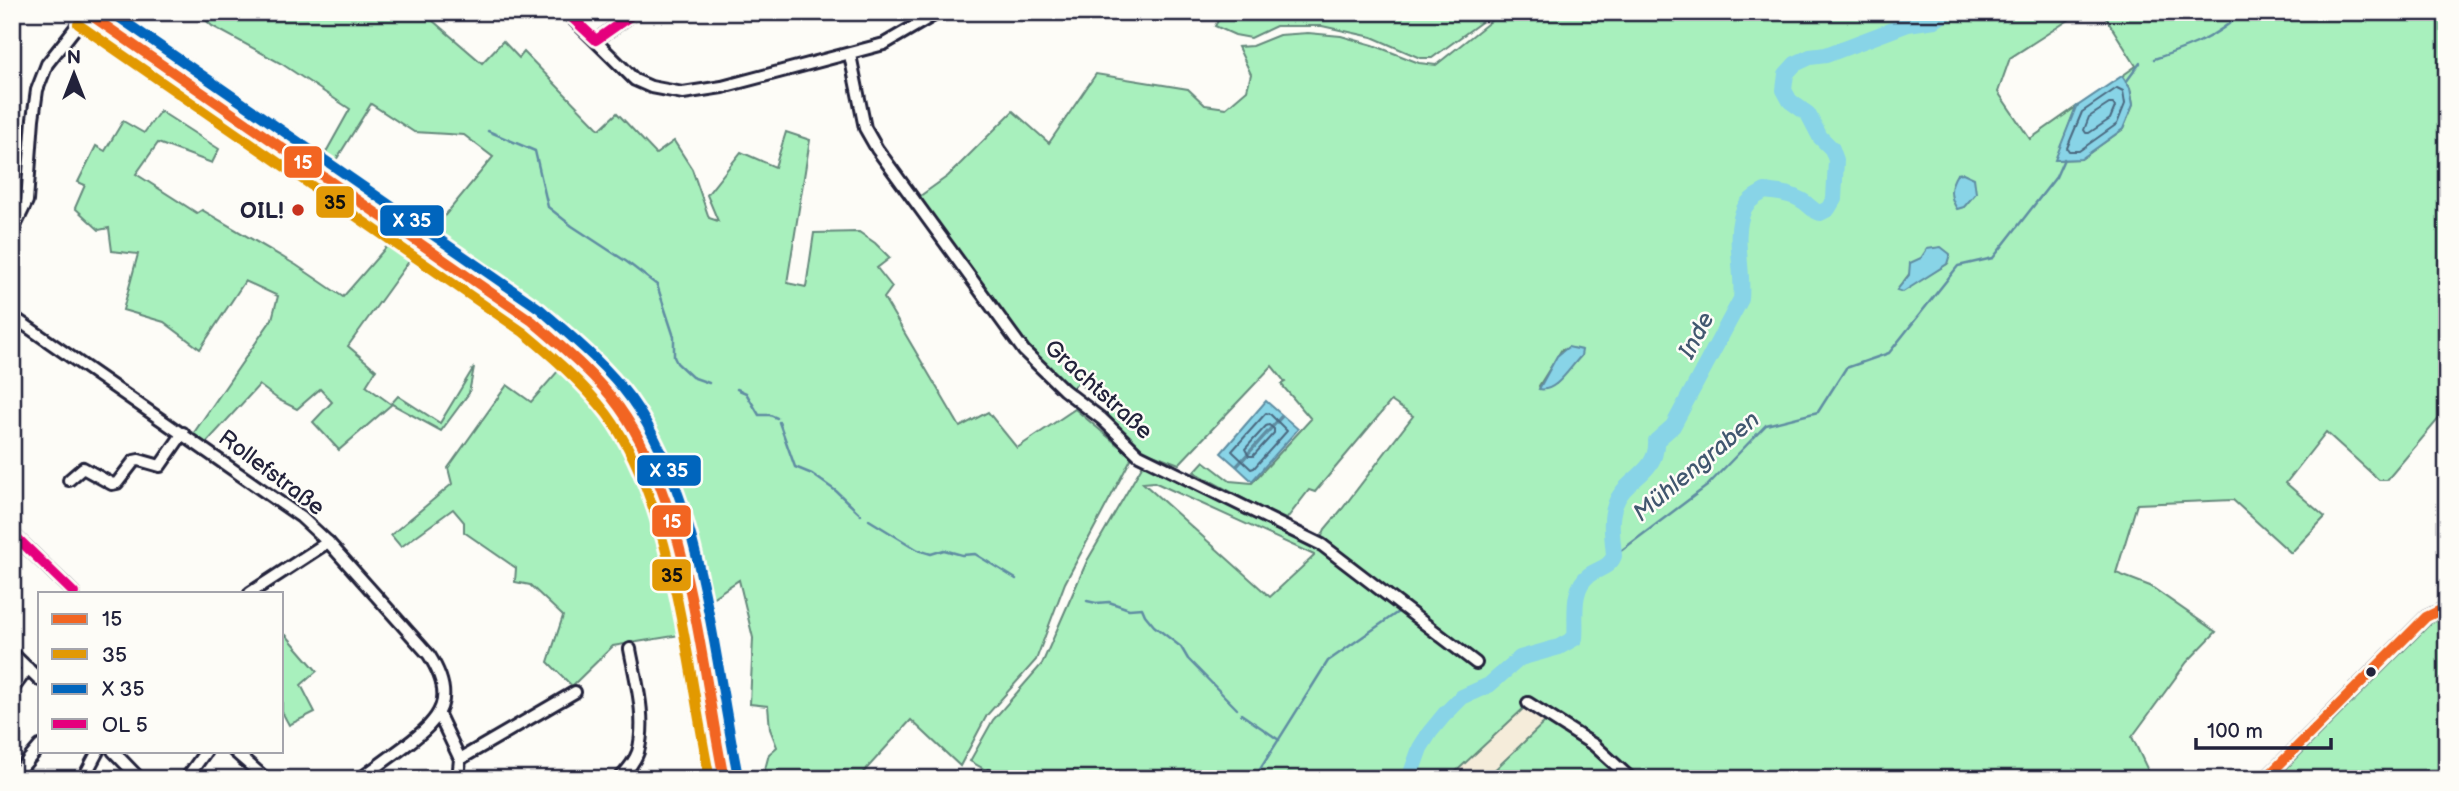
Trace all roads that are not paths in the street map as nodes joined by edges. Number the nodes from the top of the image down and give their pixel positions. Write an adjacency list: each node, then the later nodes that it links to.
1 (566, 12): 5 (street)
2 (636, 12): 5 (street)
3 (939, 12): 6 (street)
4 (86, 13): 7 (street); 39 (main road)
5 (596, 40): 6 (street)
6 (850, 55): 18 (street, Grachtstraße)
7 (12, 232)
8 (12, 316): 9 (street, Rollefstraße)
9 (183, 432): 10 (street); 12 (street, Rollefstraße)
10 (69, 480)
11 (12, 533): 13 (street)
12 (328, 542): 14 (street); 24 (street, Rollefstraße)
13 (73, 592)
14 (252, 592)
15 (2447, 607): 43 (street)
16 (630, 649): 38 (street)
17 (12, 653): 19 (street)
18 (1475, 663)
19 (27, 668): 20 (street); 21 (street)
20 (38, 678)
21 (12, 690)
22 (575, 692): 30 (street)
23 (1528, 703): 42 (street)
24 (439, 715): 30 (street); 36 (street)
25 (38, 748): 31 (street)
26 (97, 752): 32 (street)
27 (114, 752): 33 (street)
28 (205, 752): 34 (street)
29 (235, 752): 35 (street)
30 (460, 759): 37 (street)
31 (12, 779)
32 (83, 779)
33 (140, 779)
34 (186, 779)
35 (266, 779)
36 (360, 779)
37 (458, 779)
38 (619, 779)
39 (724, 779)
40 (971, 779): 41 (street)
41 (996, 779)
42 (1631, 779)
43 (2265, 779)

